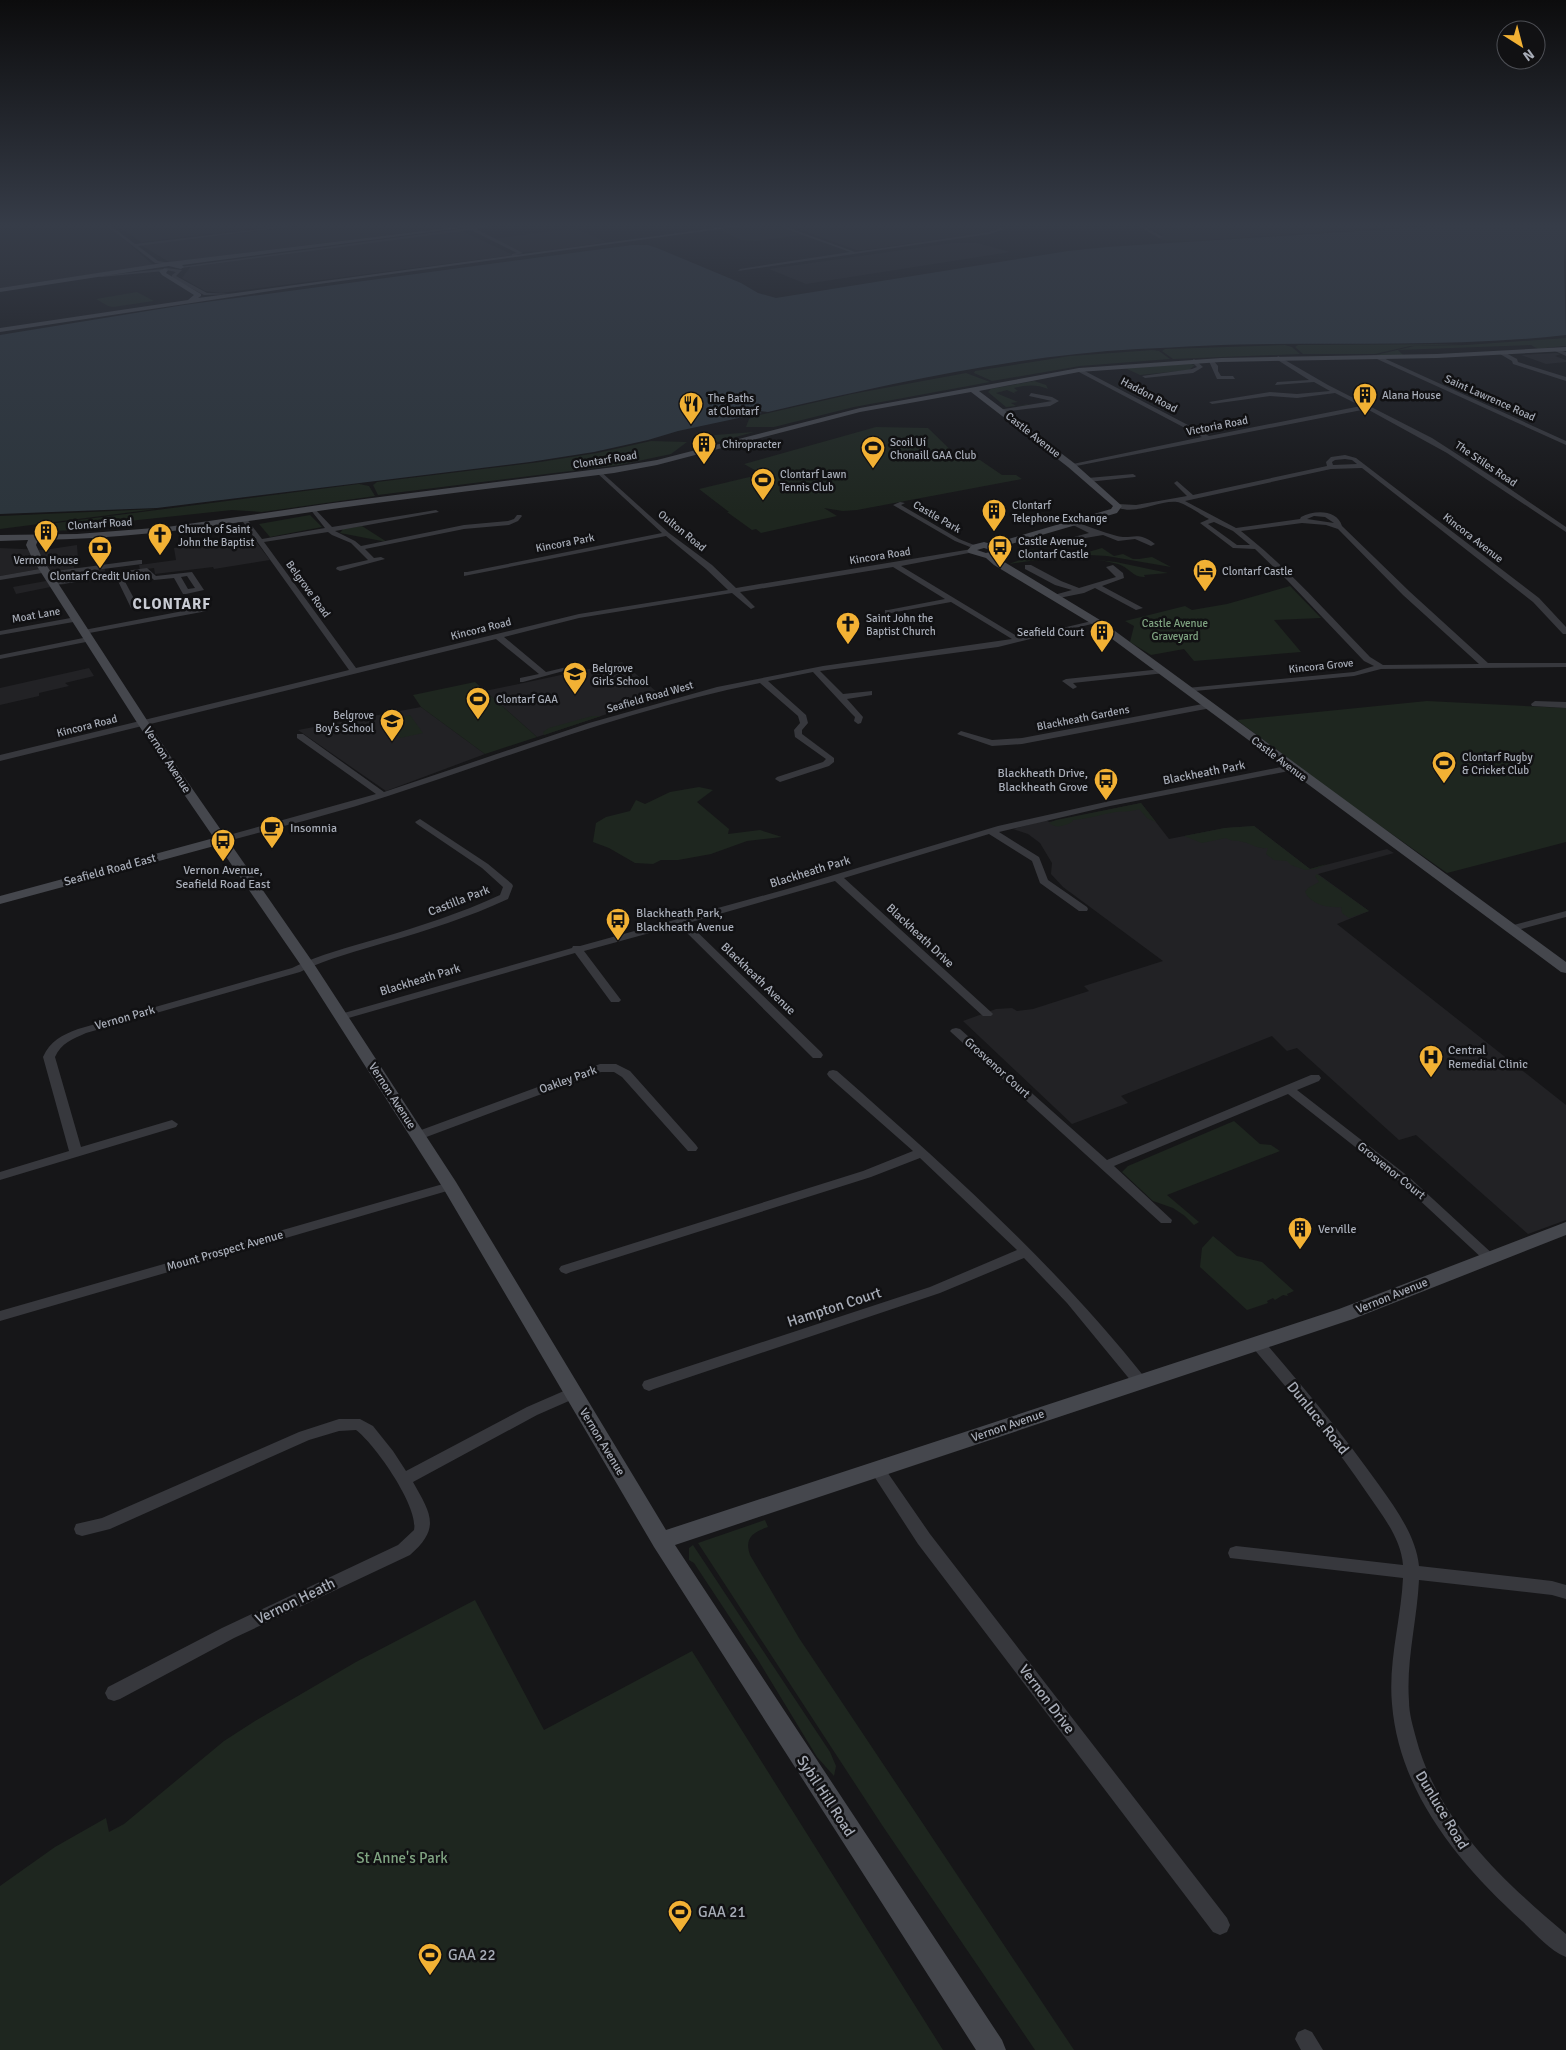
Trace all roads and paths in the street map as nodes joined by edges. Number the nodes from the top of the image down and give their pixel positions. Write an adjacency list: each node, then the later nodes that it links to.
1 (54, 322): 2 (street)
2 (0, 330)
3 (1566, 349): 4 (street, Clontarf Road)
4 (1557, 350): 5 (street, Clontarf Road); 6 (street)
5 (1502, 354): 8 (street, Clontarf Road); 14 (street)
6 (1566, 354)
7 (1278, 358): 8 (street, Clontarf Road); 9 (street, Clontarf Road); 15 (street, The Stiles Road)
8 (1378, 358): 26 (street, Saint Lawrence Road)
9 (1210, 360): 10 (street, Clontarf Road); 13 (street)
10 (1194, 361): 11 (street, Clontarf Road); 12 (street)
11 (1080, 370): 17 (street, Clontarf Road); 25 (street, Haddon Road)
12 (1145, 376)
13 (1233, 378)
14 (1566, 379)
15 (1313, 381): 16 (street); 19 (street, The Stiles Road)
16 (1277, 384)
17 (972, 389): 18 (street, Clontarf Road); 21 (street, Castle Avenue)
18 (957, 392): 21 (street, Castle Avenue); 29 (street, Clontarf Road)
19 (1334, 392): 22 (street); 23 (street, The Stiles Road)
20 (1031, 395): 24 (street)
21 (982, 396): 24 (street, Castle Avenue)
22 (1212, 402)
23 (1367, 407): 25 (street, Victoria Road); 44 (street, The Stiles Road)
24 (1001, 410): 27 (street, Castle Avenue)
25 (1208, 438): 27 (street, Victoria Road)
26 (1566, 443)
27 (1071, 465): 30 (street, Castle Avenue)
28 (1124, 470): 30 (street)
29 (599, 472): 36 (street, Clontarf Road); 46 (street, Oulton Road)
30 (1088, 480): 35 (street, Castle Avenue)
31 (1176, 483): 32 (street)
32 (1192, 497): 33 (street, Kincora Avenue); 78 (street, Kincora Avenue)
33 (1179, 500): 35 (street, Kincora Avenue); 39 (street)
34 (902, 503): 54 (street, Castle Park)
35 (1118, 506): 41 (street)
36 (313, 508): 40 (street, Clontarf Road); 42 (street)
37 (436, 512): 42 (street)
38 (520, 516): 53 (street)
39 (1216, 519): 43 (street); 52 (street)
40 (244, 520): 48 (street, Belgrove Road); 50 (street, Clontarf Road)
41 (1074, 523): 45 (street); 55 (street)
42 (330, 528): 48 (street); 53 (street)
43 (1235, 530): 52 (street); 85 (street)
44 (1566, 530)
45 (1096, 533): 49 (street); 51 (street)
46 (667, 534): 62 (street, Kincora Park); 68 (street, Oulton Road)
47 (0, 538): 50 (street, Clontarf Road)
48 (260, 541): 90 (street, Belgrove Road)
49 (1064, 541)
50 (34, 543): 64 (street, Vernon Avenue)
51 (1150, 544)
52 (1257, 547): 86 (street)
53 (359, 548): 60 (street)
54 (974, 549): 55 (street); 57 (street, Kincora Road)
55 (991, 551): 69 (street, Castle Avenue)
56 (139, 562): 64 (street)
57 (894, 565): 68 (street, Kincora Road); 70 (street)
58 (1028, 566): 67 (street)
59 (1110, 567): 66 (street)
60 (340, 568)
61 (118, 574): 63 (street); 64 (street); 77 (street)
62 (467, 574)
63 (176, 575)
64 (49, 576): 65 (street); 75 (street, Vernon Avenue)
65 (0, 578)
66 (1097, 586): 67 (street); 72 (street)
67 (1081, 591): 69 (street)
68 (734, 592): 71 (street, Oulton Road); 81 (street, Kincora Road)
69 (1057, 597): 76 (street, Castle Avenue)
70 (952, 600): 74 (street); 82 (street)
71 (751, 607)
72 (1139, 608)
73 (204, 609): 77 (street)
74 (888, 612)
75 (76, 619): 79 (street, Moat Lane); 80 (street, Vernon Avenue)
76 (1096, 622): 82 (street, Seafield Road West); 89 (street, Castle Avenue)
77 (134, 623): 80 (street)
78 (1566, 632)
79 (0, 633)
80 (86, 636): 83 (street); 102 (street, Vernon Avenue)
81 (498, 636): 90 (street, Kincora Road); 91 (street)
82 (1018, 640): 88 (street, Seafield Road West)
83 (0, 657)
84 (1566, 665): 85 (street, Kincora Grove)
85 (1486, 666): 86 (street, Kincora Grove)
86 (1381, 667): 95 (street, Kincora Grove)
87 (567, 668): 91 (street)
88 (815, 670): 93 (street, Seafield Road West); 97 (street)
89 (1162, 671): 94 (street); 95 (street, Castle Avenue)
90 (354, 672): 102 (street, Kincora Road)
91 (544, 674): 92 (street)
92 (523, 680)
93 (762, 680): 107 (street); 108 (street, Seafield Road West)
94 (1073, 687)
95 (1187, 690): 100 (street, Castle Avenue)
96 (870, 693): 97 (street)
97 (842, 697): 101 (street)
98 (1535, 704): 99 (street)
99 (1566, 705)
100 (1208, 706): 103 (street, Blackheath Gardens); 106 (street, Castle Avenue)
101 (858, 721)
102 (143, 724): 105 (street, Kincora Road); 110 (street, Vernon Avenue)
103 (961, 734)
104 (300, 736): 108 (street)
105 (0, 758)
106 (1291, 768): 111 (street, Blackheath Park); 119 (street, Castle Avenue)
107 (780, 778)
108 (383, 795): 112 (street, Seafield Road West)
109 (420, 822): 121 (street, Castilla Park)
110 (210, 826): 112 (street, Vernon Avenue); 113 (street)
111 (991, 831): 114 (street, Blackheath Park); 116 (street)
112 (221, 840): 113 (street, Seafield Road East); 121 (street, Vernon Avenue)
113 (191, 848): 115 (street, Seafield Road East)
114 (837, 877): 118 (street, Blackheath Park); 124 (street, Blackheath Drive)
115 (0, 900)
116 (1083, 909)
117 (1566, 914): 119 (street)
118 (680, 921): 120 (street, Blackheath Park); 127 (street, Blackheath Avenue)
119 (1510, 929): 122 (street, Castle Avenue)
120 (577, 948): 123 (street); 125 (street, Blackheath Park)
121 (307, 964): 125 (street, Vernon Avenue); 135 (street, Vernon Park)
122 (1566, 969)
123 (614, 1000)
124 (987, 1014)
125 (341, 1017): 132 (street, Vernon Avenue)
126 (956, 1031): 136 (street, Grosvenor Court)
127 (817, 1055)
128 (833, 1074): 134 (street)
129 (1315, 1078): 130 (street)
130 (1289, 1090): 136 (street); 142 (street, Grosvenor Court)
131 (172, 1124): 135 (street)
132 (418, 1136): 133 (street, Oakley Park); 138 (street, Vernon Avenue)
133 (692, 1148)
134 (922, 1152): 141 (street); 143 (street)
135 (76, 1153): 137 (street)
136 (1106, 1165): 139 (street, Grosvenor Court)
137 (0, 1176)
138 (450, 1186): 144 (street, Mount Prospect Avenue); 148 (street, Vernon Avenue)
139 (1166, 1220)
140 (1566, 1228): 142 (street, Vernon Avenue)
141 (1025, 1252): 146 (street); 147 (street, Hampton Court)
142 (1489, 1257): 145 (street, Vernon Avenue)
143 (566, 1269)
144 (0, 1316)
145 (1258, 1344): 146 (street, Vernon Avenue); 154 (street, Dunluce Road)
146 (1140, 1384): 149 (street, Vernon Avenue)
147 (649, 1385)
148 (573, 1393): 150 (street); 152 (street, Vernon Avenue)
149 (878, 1470): 152 (street, Vernon Avenue); 157 (street, Vernon Drive)
150 (404, 1480): 151 (street, Vernon Heath); 156 (street, Vernon Heath)
151 (82, 1530)
152 (662, 1541): 159 (street, Sybil Hill Road)
153 (1236, 1553): 154 (street)
154 (1412, 1574): 155 (street); 158 (street, Dunluce Road)
155 (1566, 1592)
156 (114, 1694)
157 (1220, 1925)
158 (1566, 1947)
159 (992, 2050)

